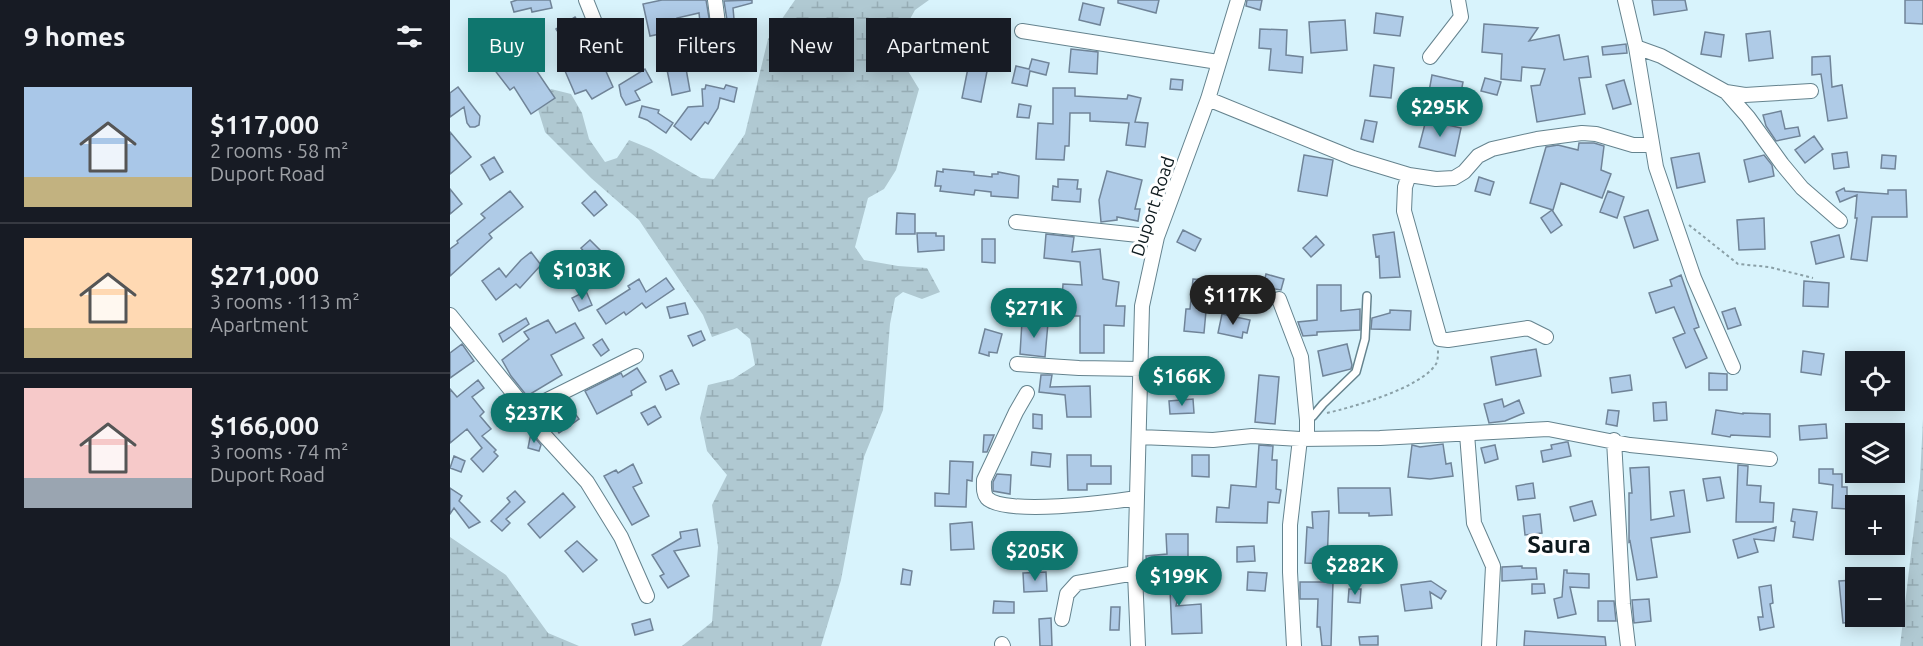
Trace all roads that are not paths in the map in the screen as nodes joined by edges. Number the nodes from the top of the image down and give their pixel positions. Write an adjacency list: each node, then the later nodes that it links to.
1 (586, 0): 6 (street)
2 (715, 0): 7 (street)
3 (1238, 0): 11 (street, Duport Road)
4 (1458, 0): 10 (street)
5 (1625, 0): 9 (street)
6 (593, 18)
7 (717, 18)
8 (1023, 31): 11 (street)
9 (1636, 47): 13 (street); 15 (street)
10 (1430, 57)
11 (1218, 62): 14 (street, Duport Road)
12 (1811, 91): 13 (street)
13 (1726, 92): 17 (street)
14 (1209, 99): 16 (street); 19 (street, Duport Road)
15 (1651, 145): 16 (street); 26 (street)
16 (1409, 175): 23 (street)
17 (1840, 221)
18 (1016, 222): 19 (street)
19 (1157, 237): 27 (street, Duport Road)
20 (1367, 296): 30 (lane)
21 (1279, 299): 30 (street)
22 (450, 315): 29 (street)
23 (1546, 337)
24 (636, 356): 29 (street)
25 (1017, 364): 27 (street)
26 (1732, 368)
27 (1141, 369): 32 (street, Duport Road)
28 (1028, 393): 36 (street)
29 (527, 410): 38 (street)
30 (1310, 418): 33 (street)
31 (1467, 434): 33 (street); 34 (street); 42 (street)
32 (1139, 437): 33 (street); 36 (street, Duport Road)
33 (1304, 439): 41 (street)
34 (1614, 440): 35 (street); 43 (street)
35 (1770, 459)
36 (1137, 498): 37 (street, Duport Road)
37 (1136, 573): 39 (street); 40 (street, Duport Road)
38 (647, 596)
39 (1062, 619)
40 (1138, 646)
41 (1294, 646)
42 (1488, 646)
43 (1628, 646)

